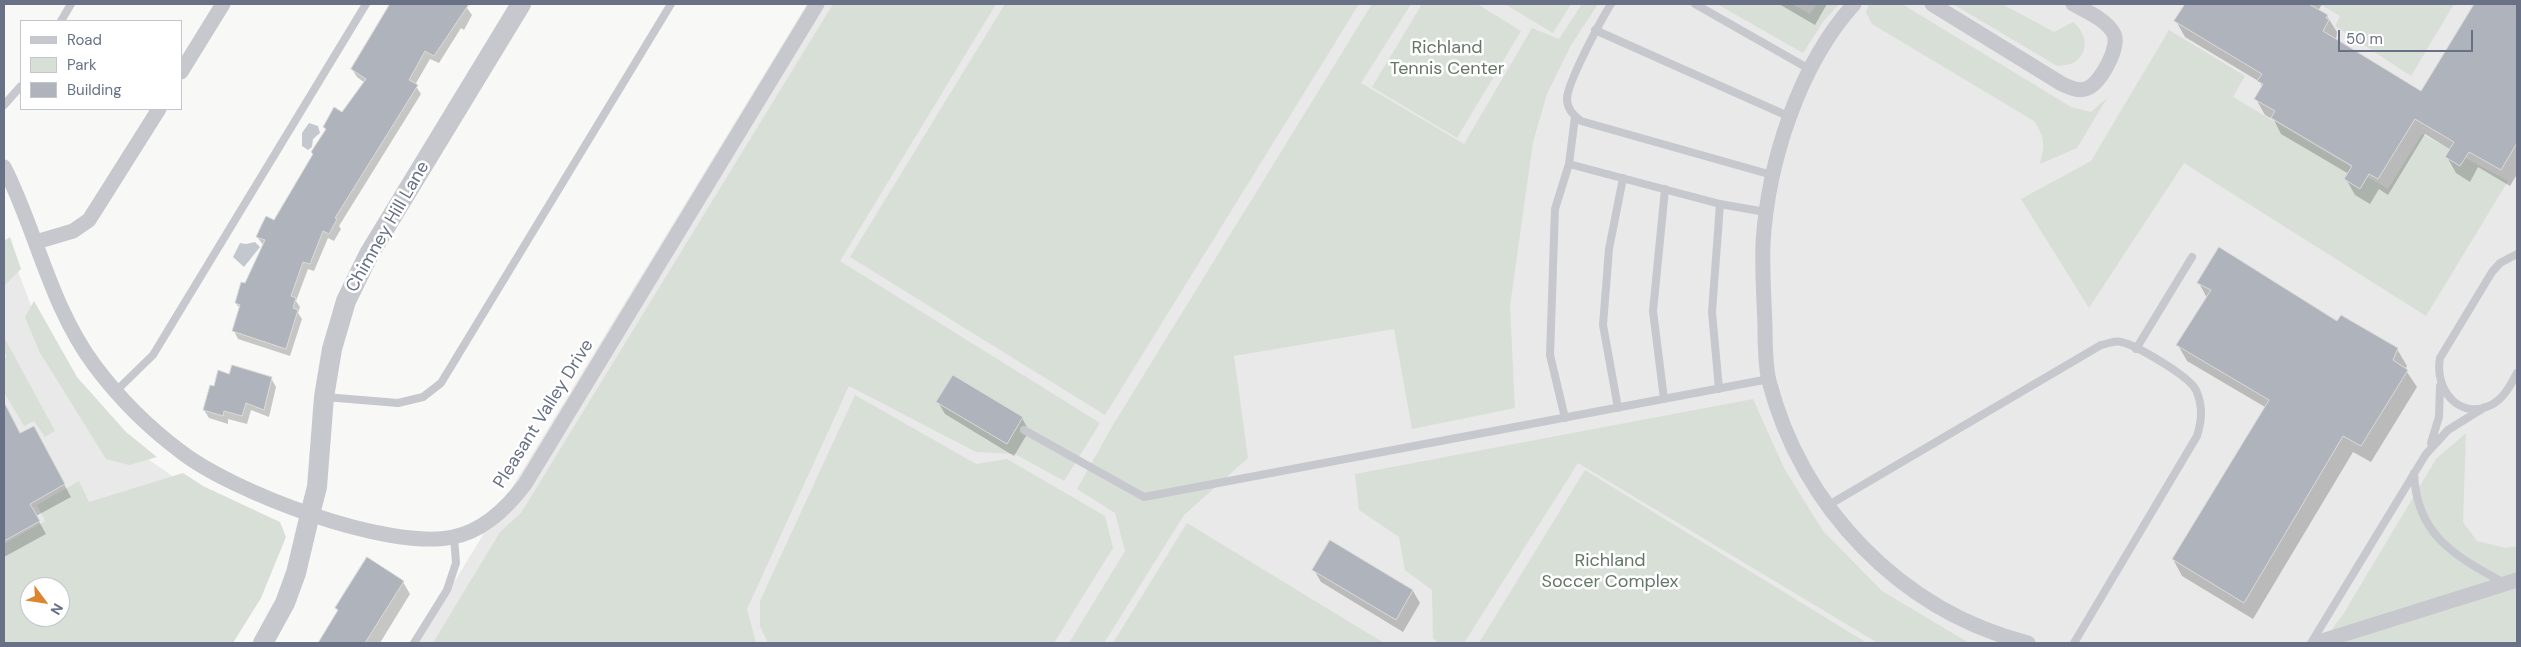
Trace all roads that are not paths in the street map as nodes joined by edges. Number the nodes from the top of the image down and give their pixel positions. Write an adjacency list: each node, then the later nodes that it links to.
1 (71, 4): 12 (lane)
2 (223, 4): 14 (street)
3 (366, 4): 36 (lane)
4 (521, 4): 37 (street, Chimney Hill Lane)
5 (671, 4): 37 (lane)
6 (817, 4): 47 (street, Pleasant Valley Drive)
7 (1611, 4): 13 (lane)
8 (1695, 4): 15 (lane)
9 (1854, 4): 15 (street)
10 (1932, 4): 11 (street)
11 (2073, 4)
12 (61, 20)
13 (1595, 30): 19 (lane); 20 (lane)
14 (182, 70)
15 (1811, 70): 20 (street)
16 (20, 87): 17 (lane)
17 (4, 105)
18 (158, 110): 28 (street)
19 (1575, 117): 21 (lane); 23 (lane)
20 (1790, 117): 23 (street)
21 (1569, 164): 24 (lane); 41 (lane)
22 (4, 166): 28 (street, Pleasant Valley Drive)
23 (1772, 175): 27 (street)
24 (1623, 178): 25 (lane); 40 (lane)
25 (1664, 189): 26 (lane); 38 (lane)
26 (1720, 204): 27 (lane); 35 (lane)
27 (1765, 212): 33 (street)
28 (36, 242): 36 (street, Pleasant Valley Drive)
29 (2517, 254): 34 (lane)
30 (2192, 257): 31 (lane)
31 (2136, 349): 45 (lane); 52 (lane)
32 (2517, 373): 39 (lane)
33 (1769, 379): 35 (lane); 45 (street)
34 (2440, 384): 39 (lane); 43 (lane)
35 (1719, 389): 38 (lane)
36 (116, 392): 46 (street, Pleasant Valley Drive)
37 (324, 397): 46 (street, Chimney Hill Lane)
38 (1664, 399): 40 (lane)
39 (2485, 407): 43 (lane)
40 (1618, 408): 41 (lane)
41 (1565, 418): 42 (lane)
42 (1024, 430)
43 (2426, 454): 44 (lane)
44 (2414, 473): 48 (lane); 53 (lane)
45 (1827, 506): 51 (street)
46 (310, 514): 47 (street, Pleasant Valley Drive); 49 (street, Chimney Hill Lane)
47 (454, 538): 50 (lane)
48 (2511, 582): 54 (street)
49 (263, 643)
50 (414, 643)
51 (2028, 643)
52 (2074, 643)
53 (2311, 643)
54 (2316, 643)

